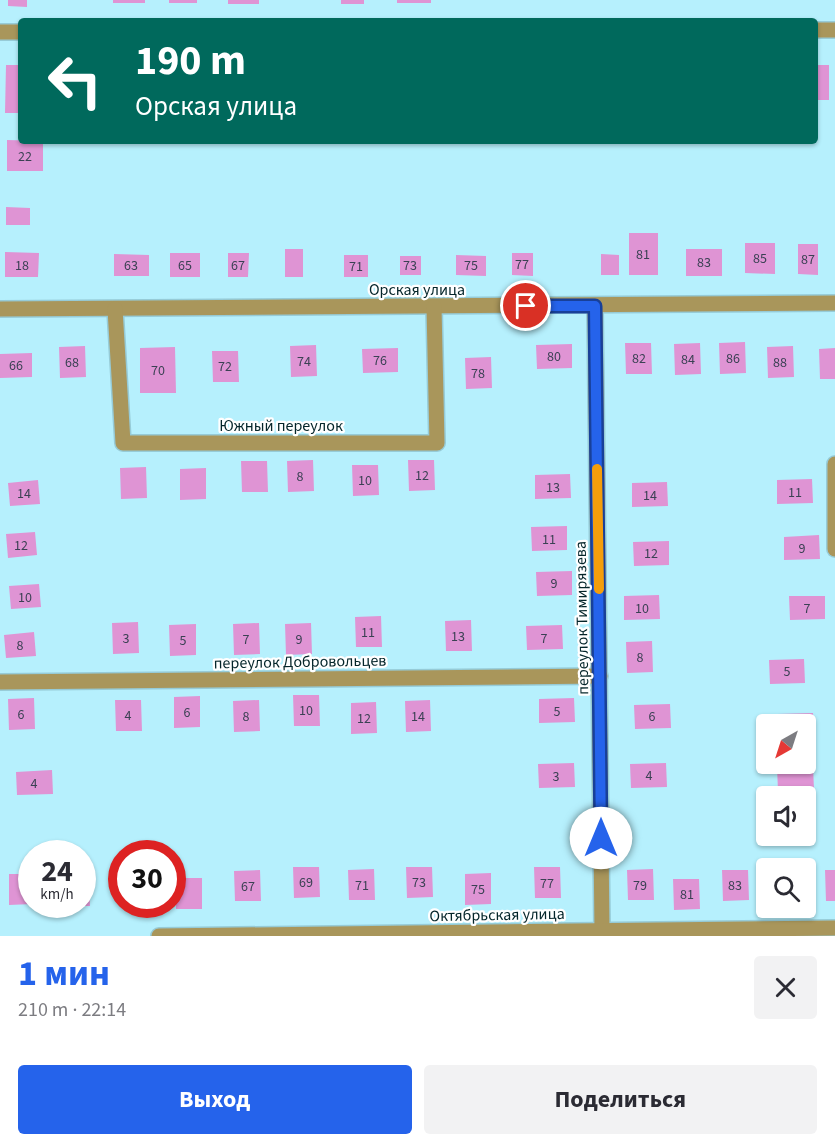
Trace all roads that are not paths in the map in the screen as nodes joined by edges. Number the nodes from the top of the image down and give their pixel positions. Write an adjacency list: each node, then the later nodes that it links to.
1 (818, 30): 2 (street)
2 (835, 30)
3 (18, 32): 4 (street)
4 (0, 33)
5 (835, 303): 6 (street, Орская улица)
6 (595, 306): 7 (street, Орская улица); 12 (street, переулок Тимирязева)
7 (434, 307): 9 (street, Орская улица); 9 (street, Южный переулок)
8 (0, 309): 9 (street, Орская улица)
9 (115, 309)
10 (835, 464): 11 (street)
11 (835, 549)
12 (600, 676): 13 (street, переулок Добровольцев); 15 (street, переулок Тимирязева)
13 (0, 682)
14 (835, 928): 15 (street, Октябрьская улица)
15 (602, 931): 17 (street, Октябрьская улица)
16 (159, 936): 17 (street, Октябрьская улица)
17 (176, 936)

